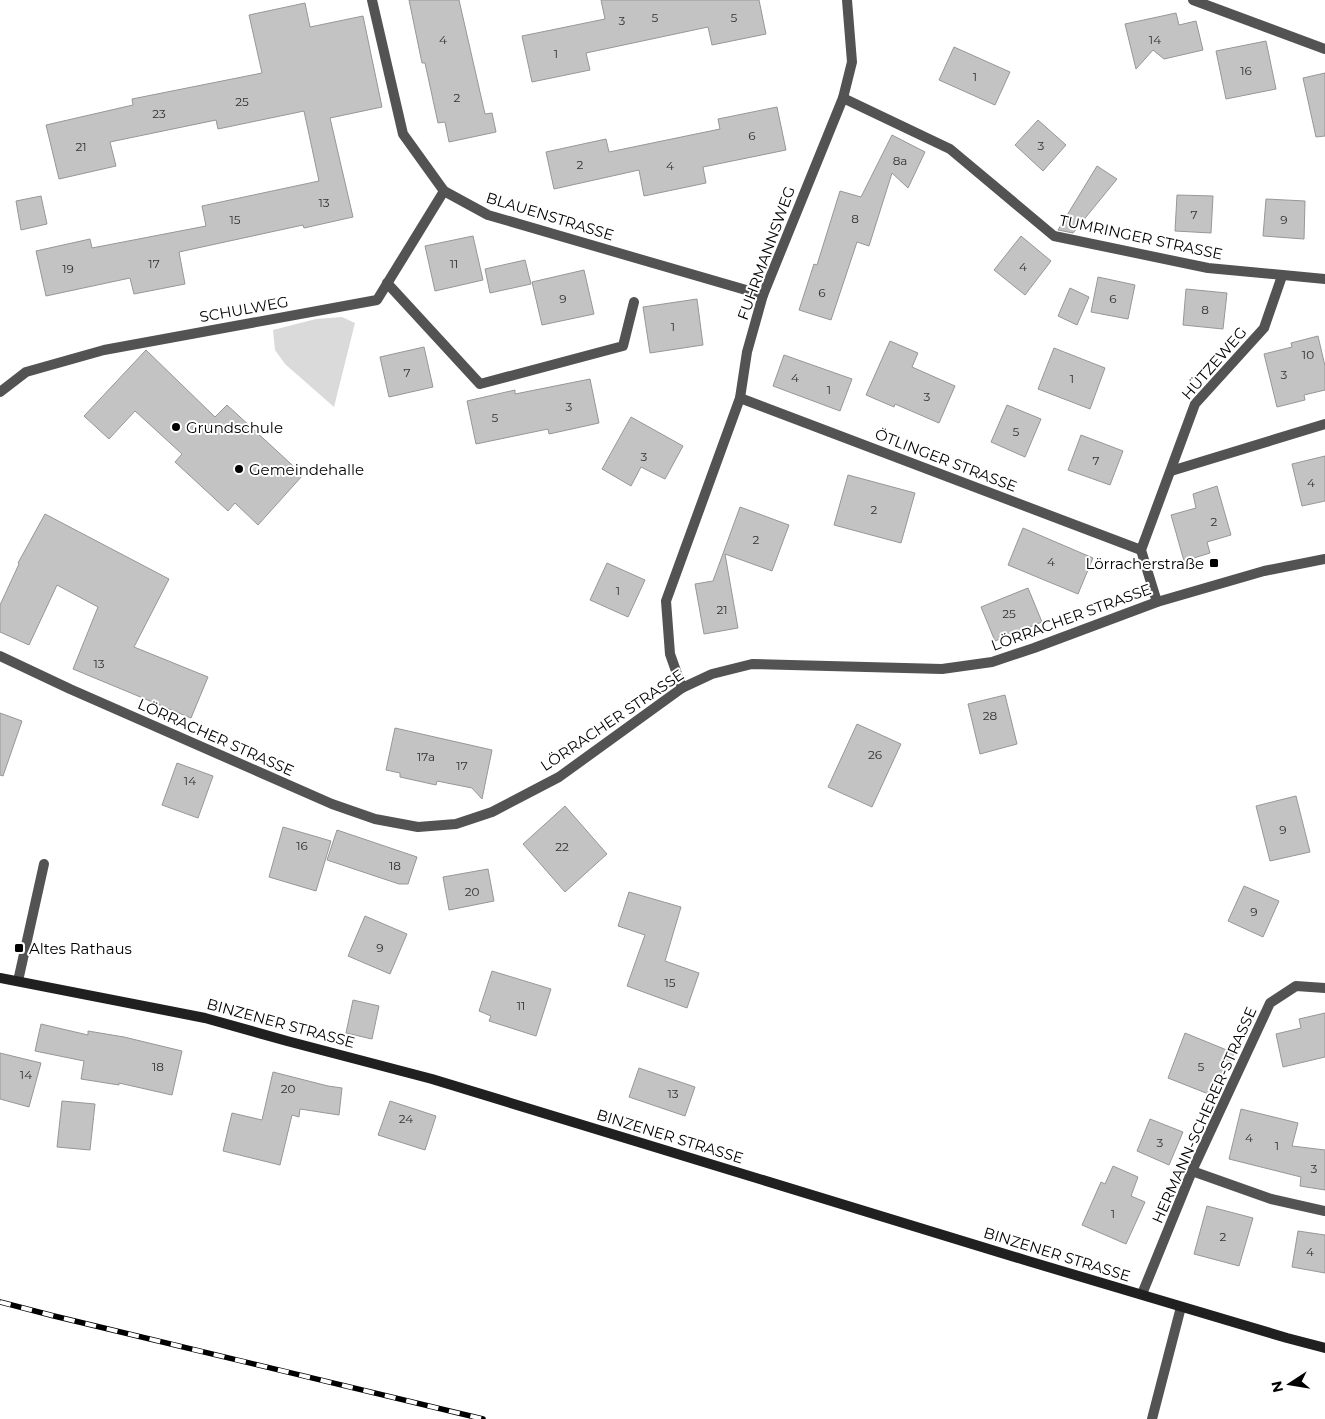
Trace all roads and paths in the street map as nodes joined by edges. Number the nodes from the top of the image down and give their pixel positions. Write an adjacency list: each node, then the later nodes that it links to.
1 (372, 0): 6 (street, BLAUENSTRASSE)
2 (847, 0): 5 (street, FUHRMANNSWEG)
3 (1193, 0): 4 (street)
4 (1325, 49)
5 (843, 98): 7 (street, TUMRINGER STRASSE); 10 (street, FUHRMANNSWEG)
6 (444, 191): 9 (street, SCHULWEG); 10 (street, BLAUENSTRASSE)
7 (1282, 276): 8 (street, TUMRINGER STRASSE); 15 (street, HÜTZEWEG)
8 (1325, 279)
9 (387, 283): 11 (street); 12 (street, SCHULWEG)
10 (763, 295): 13 (street, FUHRMANNSWEG)
11 (634, 302)
12 (0, 392)
13 (740, 398): 16 (street, ÖTLINGER STRASSE); 20 (street, FUHRMANNSWEG)
14 (1325, 424): 15 (street)
15 (1171, 471): 16 (street, HÜTZEWEG)
16 (1141, 550): 18 (street)
17 (1325, 559): 18 (street, LÖRRACHER STRASSE)
18 (1157, 602): 20 (street, LÖRRACHER STRASSE)
19 (0, 656): 20 (street, LÖRRACHER STRASSE)
20 (682, 688)
21 (44, 864): 23 (street)
22 (0, 978): 23 (main road, BINZENER STRASSE)
23 (18, 981): 27 (main road, BINZENER STRASSE)
24 (1325, 988): 25 (street, HERMANN-SCHERER-STRASSE)
25 (1192, 1172): 26 (street); 27 (street, HERMANN-SCHERER-STRASSE)
26 (1325, 1211)
27 (1142, 1294): 28 (main road, BINZENER STRASSE)
28 (1181, 1307): 29 (main road, BINZENER STRASSE); 30 (street)
29 (1325, 1348)
30 (1152, 1419)

